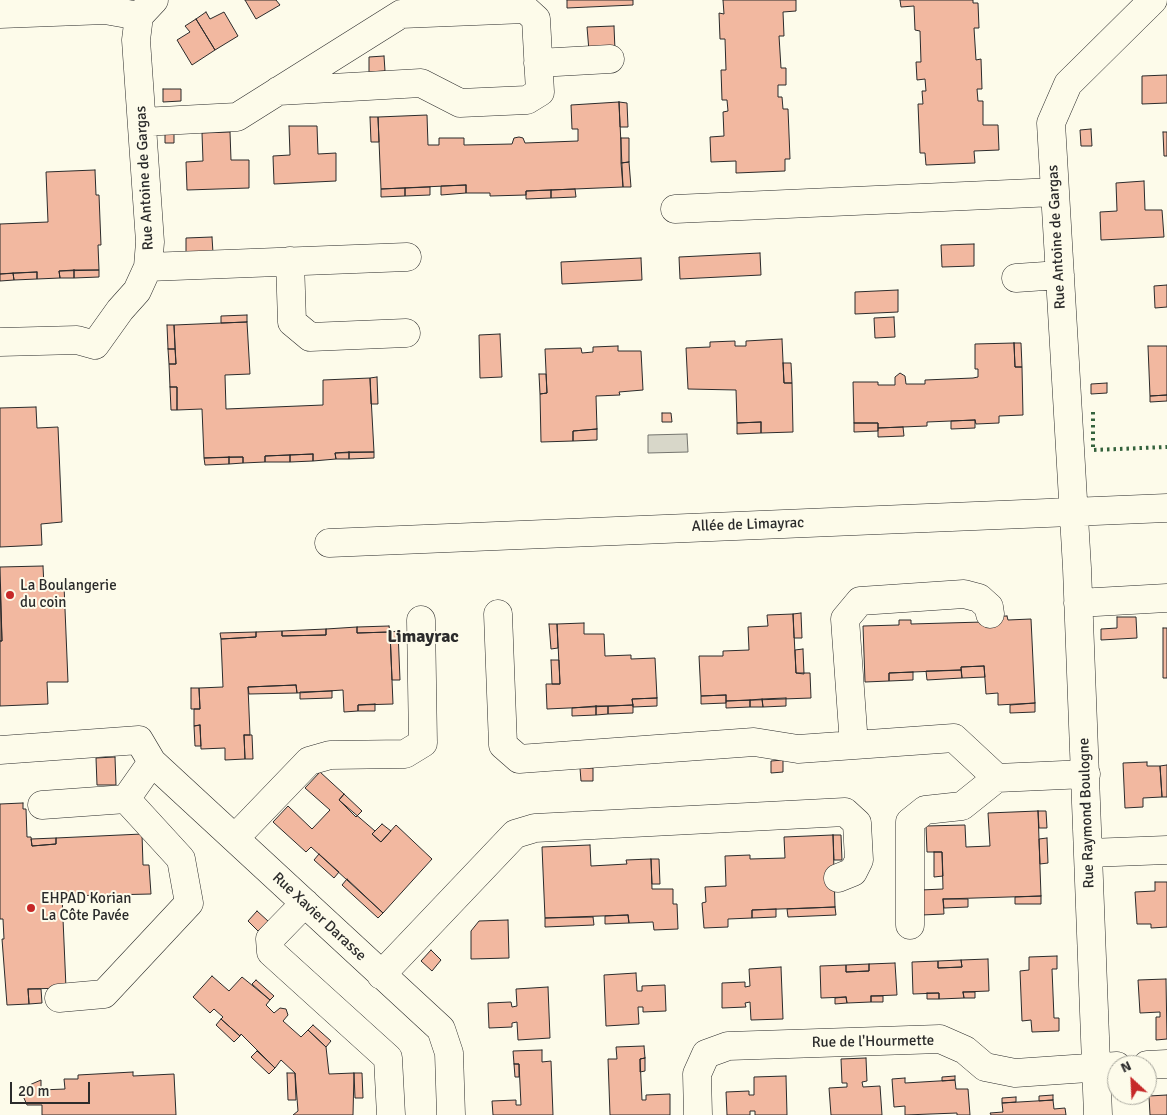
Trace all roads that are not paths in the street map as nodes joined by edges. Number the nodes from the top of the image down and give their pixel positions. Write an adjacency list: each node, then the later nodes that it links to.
1 (1153, 0): 8 (street, Rue Antoine de Gargas)
2 (147, 8): 3 (street); 7 (street, Rue Antoine de Gargas)
3 (0, 14)
4 (610, 59): 5 (street)
5 (538, 63): 6 (street); 6 (street)
6 (278, 91): 7 (street)
7 (142, 122): 12 (street, Rue Antoine de Gargas)
8 (1055, 192): 9 (street); 13 (street, Rue Antoine de Gargas)
9 (676, 209)
10 (407, 257): 11 (street)
11 (290, 261): 12 (street); 15 (street)
12 (148, 267): 16 (street, Rue Antoine de Gargas)
13 (1060, 275): 14 (street); 18 (street, Rue Antoine de Gargas)
14 (1016, 278)
15 (406, 333)
16 (0, 342)
17 (1167, 508): 18 (street, Allée de Limayrac)
18 (1074, 512): 19 (street, Allée de Limayrac); 21 (street, Rue Raymond Boulogne)
19 (329, 543)
20 (1167, 598): 21 (street)
21 (1078, 602): 28 (street, Rue Raymond Boulogne)
22 (498, 614): 25 (street)
23 (990, 614): 25 (street)
24 (421, 620): 32 (street)
25 (854, 745): 29 (street)
26 (0, 750): 27 (street)
27 (146, 751): 30 (street); 32 (street, Rue Xavier Darasse)
28 (1086, 774): 29 (street); 34 (street, Rue Raymond Boulogne)
29 (997, 778): 37 (street)
30 (126, 800): 31 (street); 39 (street)
31 (42, 805)
32 (235, 838): 36 (street, Rue Xavier Darasse)
33 (1167, 850): 34 (street)
34 (1089, 852): 40 (street, Rue Raymond Boulogne)
35 (838, 878): 38 (street)
36 (305, 903): 38 (street, Rue Xavier Darasse); 41 (street)
37 (910, 925)
38 (381, 975): 42 (street, Rue Xavier Darasse)
39 (59, 998)
40 (1106, 1066): 43 (street, Rue de l'Hourmette); 44 (street, Rue Raymond Boulogne)
41 (391, 1115)
42 (452, 1115)
43 (698, 1115)
44 (1098, 1115)

